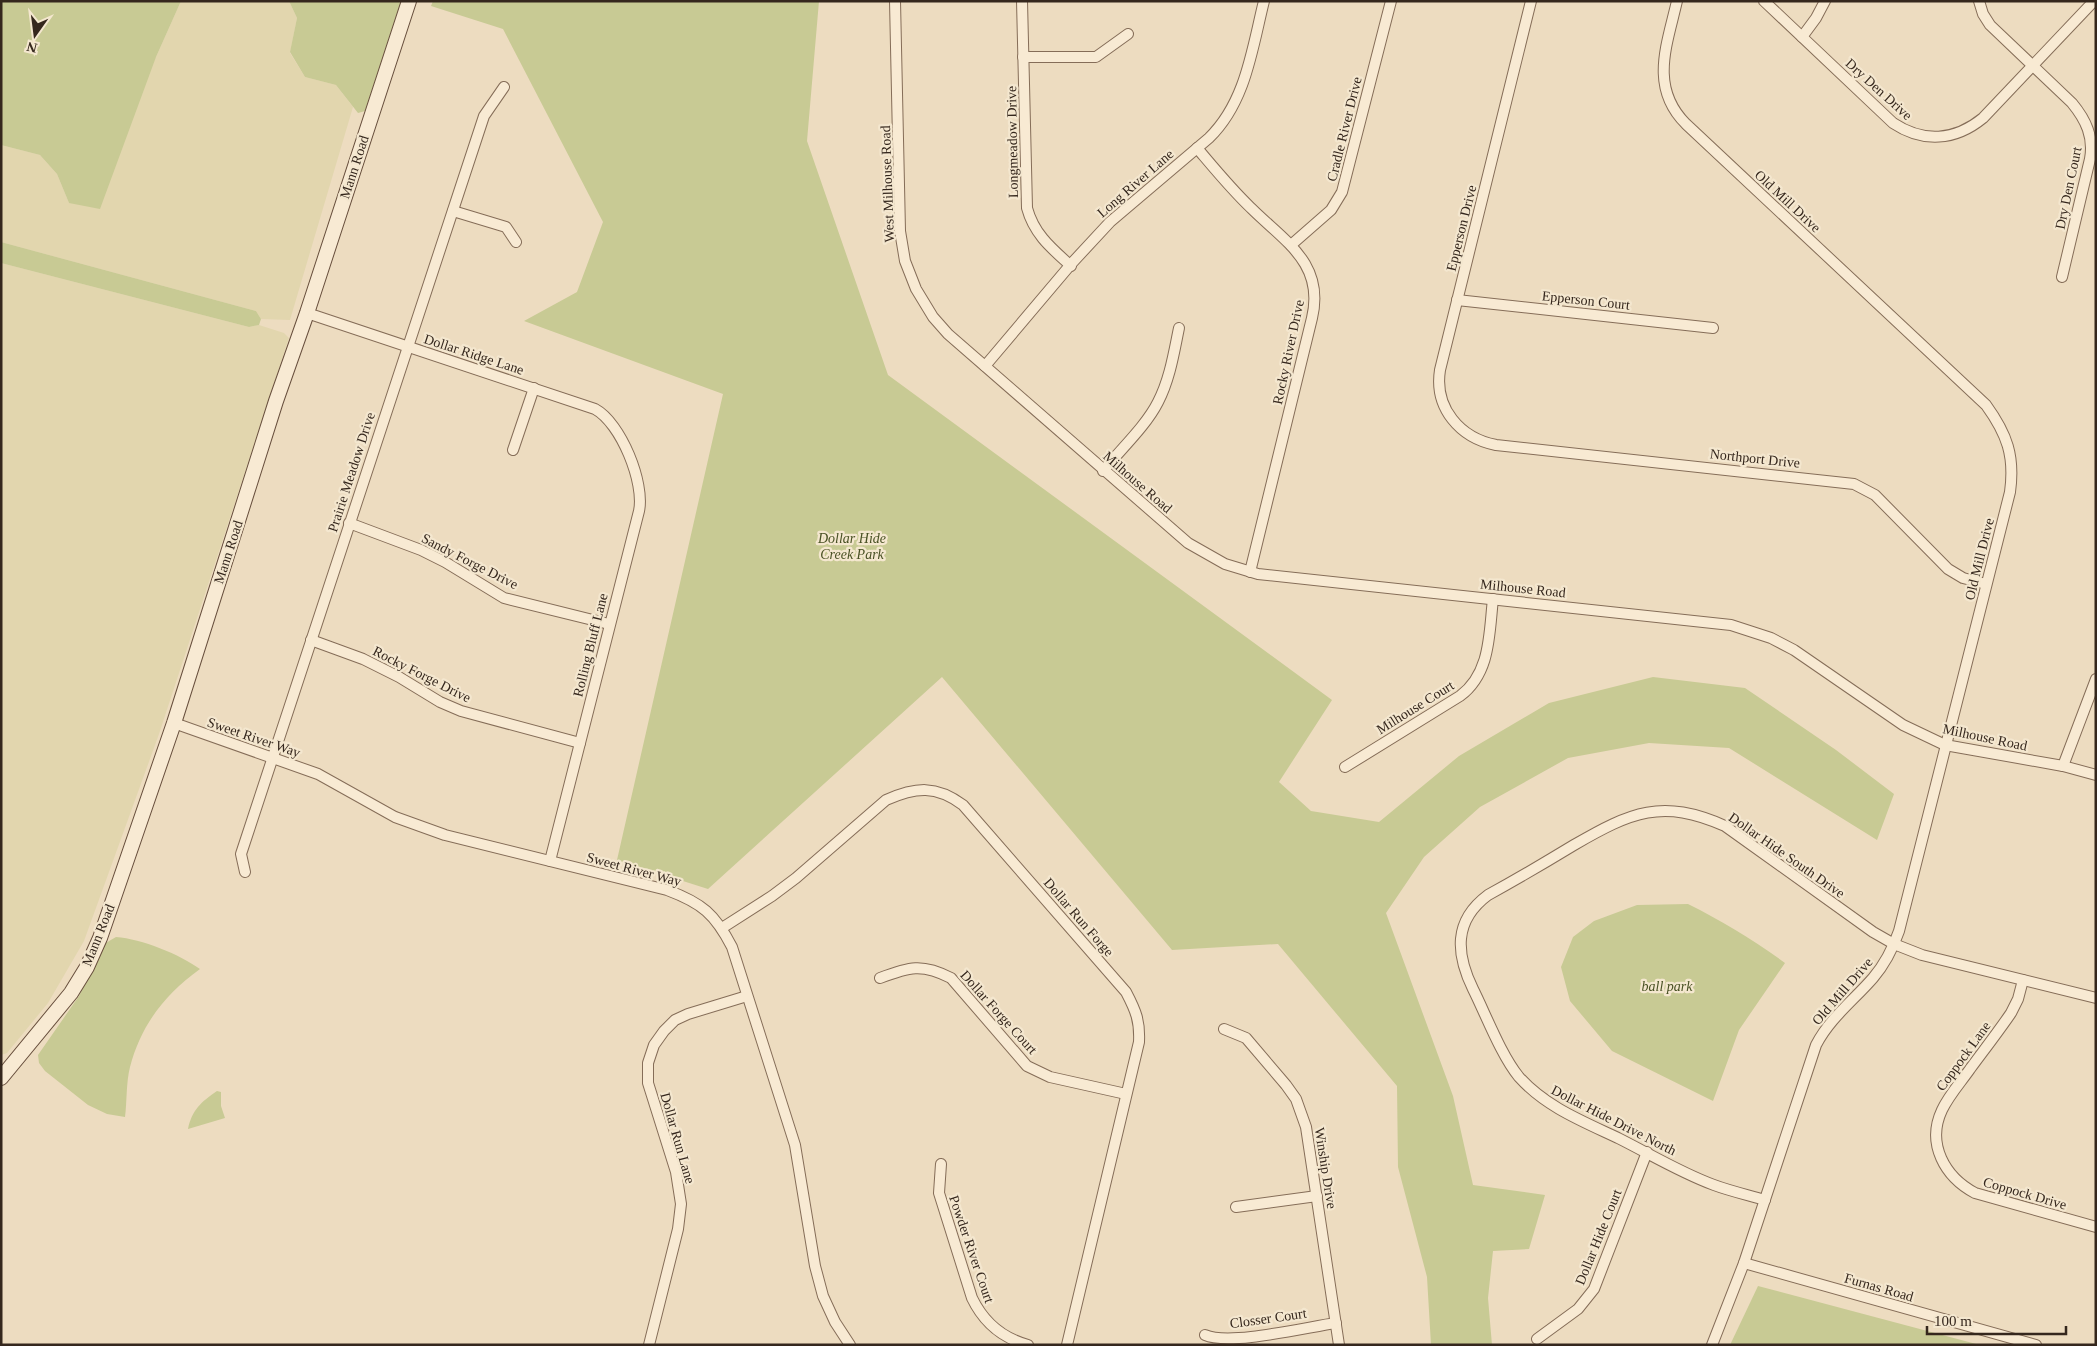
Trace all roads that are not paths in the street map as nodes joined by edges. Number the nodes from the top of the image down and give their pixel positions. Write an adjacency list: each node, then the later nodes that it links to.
1 (409, 1): 24 (main road, Mann Road)
2 (895, 1): 28 (street, West Milhouse Road)
3 (1022, 1): 14 (street, Longmeadow Drive)
4 (1264, 1): 17 (street, Long River Lane)
5 (1391, 1): 20 (street, Cradle River Drive)
6 (1532, 1): 23 (street, Epperson Drive)
7 (1677, 1): 36 (street, Old Mill Drive)
8 (1764, 1): 13 (street, Dry Den Drive)
9 (1825, 1): 13 (street)
10 (1978, 1): 15 (street, Dry Den Court)
11 (2094, 1): 15 (street, Dry Den Drive)
12 (1128, 34): 14 (street)
13 (1802, 37): 15 (street, Dry Den Drive)
14 (1024, 57): 21 (street, Longmeadow Drive)
15 (2032, 66): 22 (street, Dry Den Court)
16 (504, 87): 18 (street, Prairie Meadow Drive)
17 (1197, 148): 20 (street, Rocky River Drive); 21 (street, Long River Lane)
18 (453, 210): 19 (street); 27 (street, Prairie Meadow Drive)
19 (516, 242)
20 (1291, 245): 35 (street, Rocky River Drive)
21 (1071, 266): 28 (street, Long River Lane)
22 (2062, 278)
23 (1457, 300): 26 (street, Epperson Court); 31 (street, Epperson Drive)
24 (307, 314): 27 (street, Dollar Ridge Lane); 41 (main road, Mann Road)
25 (1180, 328): 33 (street)
26 (1712, 328)
27 (408, 346): 29 (street, Dollar Ridge Lane); 34 (street, Prairie Meadow Drive)
28 (985, 366): 33 (street, Milhouse Road)
29 (534, 388): 30 (street, Dollar Ridge Lane); 32 (street)
30 (620, 438): 38 (street, Rolling Bluff Lane)
31 (1485, 443): 36 (street, Northport Drive)
32 (513, 450)
33 (1103, 470): 35 (street, Milhouse Road)
34 (349, 523): 38 (street, Sandy Forge Drive); 39 (street, Prairie Meadow Drive)
35 (1250, 572): 37 (street, Milhouse Road)
36 (1986, 584): 43 (street, Old Mill Drive)
37 (1493, 599): 43 (street, Milhouse Road); 45 (street, Milhouse Court)
38 (610, 624): 42 (street, Rolling Bluff Lane)
39 (311, 640): 42 (street, Rocky Forge Drive); 44 (street, Prairie Meadow Drive)
40 (2096, 679): 46 (street)
41 (174, 724): 44 (street, Sweet River Way); 58 (main road, Mann Road)
42 (580, 743): 48 (street, Rolling Bluff Lane)
43 (1945, 745): 46 (street, Milhouse Road); 52 (street, Old Mill Drive)
44 (272, 758): 48 (street, Sweet River Way); 49 (street, Prairie Meadow Drive)
45 (1345, 766)
46 (2063, 766): 47 (street, Milhouse Road)
47 (2096, 775)
48 (550, 862): 50 (street, Sweet River Way)
49 (245, 872)
50 (722, 928): 55 (street, Sweet River Way); 59 (street, Dollar Run Forge)
51 (1461, 936): 52 (street, Dollar Hide South Drive); 61 (street, Dollar Hide Drive North)
52 (1894, 944): 54 (street, Dollar Hide South Drive); 64 (street, Old Mill Drive)
53 (880, 978): 59 (street, Dollar Forge Court)
54 (2023, 980): 56 (street, Dollar Hide South Drive); 60 (street, Coppock Lane)
55 (747, 996): 71 (street, Dollar Run Lane); 72 (street, Sweet River Way)
56 (2096, 998)
57 (1224, 1029): 63 (street, Winship Drive)
58 (1, 1078)
59 (1126, 1094): 74 (street, Dollar Run Forge)
60 (1938, 1151): 66 (street, Coppock Drive)
61 (1646, 1152): 64 (street, Dollar Hide Drive North); 70 (street, Dollar Hide Court)
62 (941, 1164): 73 (street, Powder River Court)
63 (1317, 1196): 65 (street); 68 (street, Winship Drive)
64 (1765, 1200): 67 (street, Old Mill Drive)
65 (1236, 1207)
66 (2096, 1227)
67 (1744, 1263): 76 (street); 77 (street, Furnas Road)
68 (1336, 1323): 69 (street, Closser Court); 75 (street, Winship Drive)
69 (1205, 1335)
70 (1537, 1339)
71 (649, 1345)
72 (850, 1345)
73 (1028, 1345)
74 (1067, 1345)
75 (1339, 1345)
76 (1712, 1345)
77 (2036, 1345)

